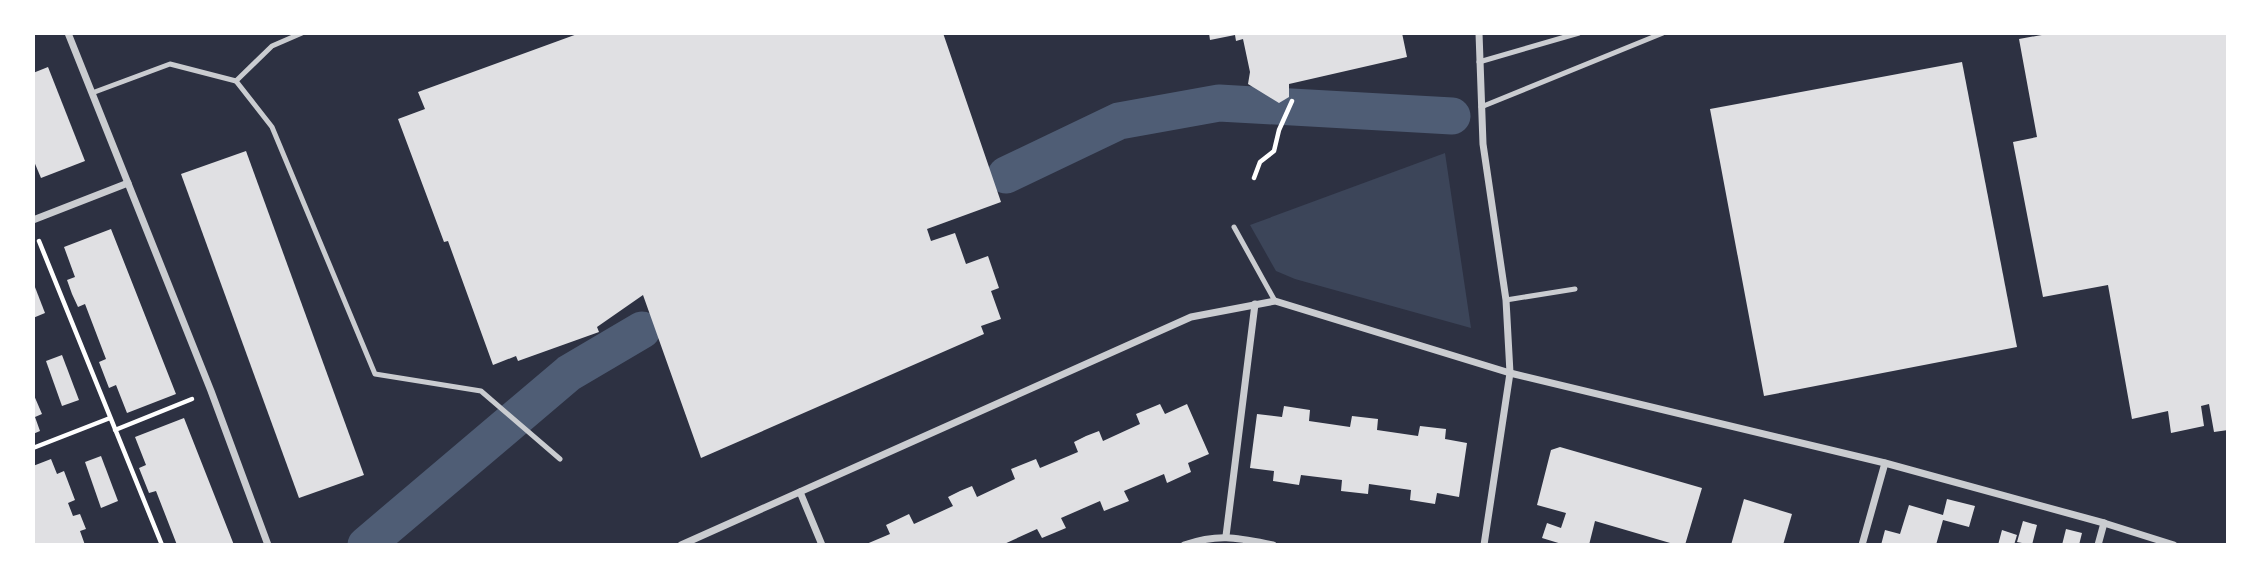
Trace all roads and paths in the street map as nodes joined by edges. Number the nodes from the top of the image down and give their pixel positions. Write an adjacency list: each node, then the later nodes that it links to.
1 (68, 33): 8 (street)
2 (302, 33): 7 (lane)
3 (1479, 33): 6 (street)
4 (1578, 33): 6 (lane)
5 (1663, 33): 10 (lane)
6 (1479, 62): 10 (street)
7 (236, 81): 8 (lane); 25 (lane)
8 (92, 93): 12 (street)
9 (1292, 101): 11 (path)
10 (1482, 107): 17 (street)
11 (1254, 178)
12 (128, 183): 13 (street); 21 (street)
13 (33, 220)
14 (1234, 227): 18 (lane)
15 (38, 240): 22 (path)
16 (1575, 289): 17 (lane)
17 (1506, 300): 20 (street)
18 (1275, 301): 19 (street); 20 (street)
19 (1255, 304): 27 (street); 29 (street)
20 (1510, 373): 26 (street); 36 (street)
21 (211, 391): 23 (path); 31 (street)
22 (110, 418): 23 (path); 24 (path)
23 (115, 430): 30 (path)
24 (33, 448)
25 (560, 459)
26 (1885, 463): 28 (street); 37 (street)
27 (800, 492): 32 (street); 33 (street)
28 (2104, 523): 38 (street); 39 (street)
29 (1226, 536): 34 (street); 35 (street)
30 (162, 545)
31 (268, 545)
32 (681, 545)
33 (822, 545)
34 (1184, 545)
35 (1273, 545)
36 (1484, 545)
37 (1862, 545)
38 (2098, 545)
39 (2174, 545)

